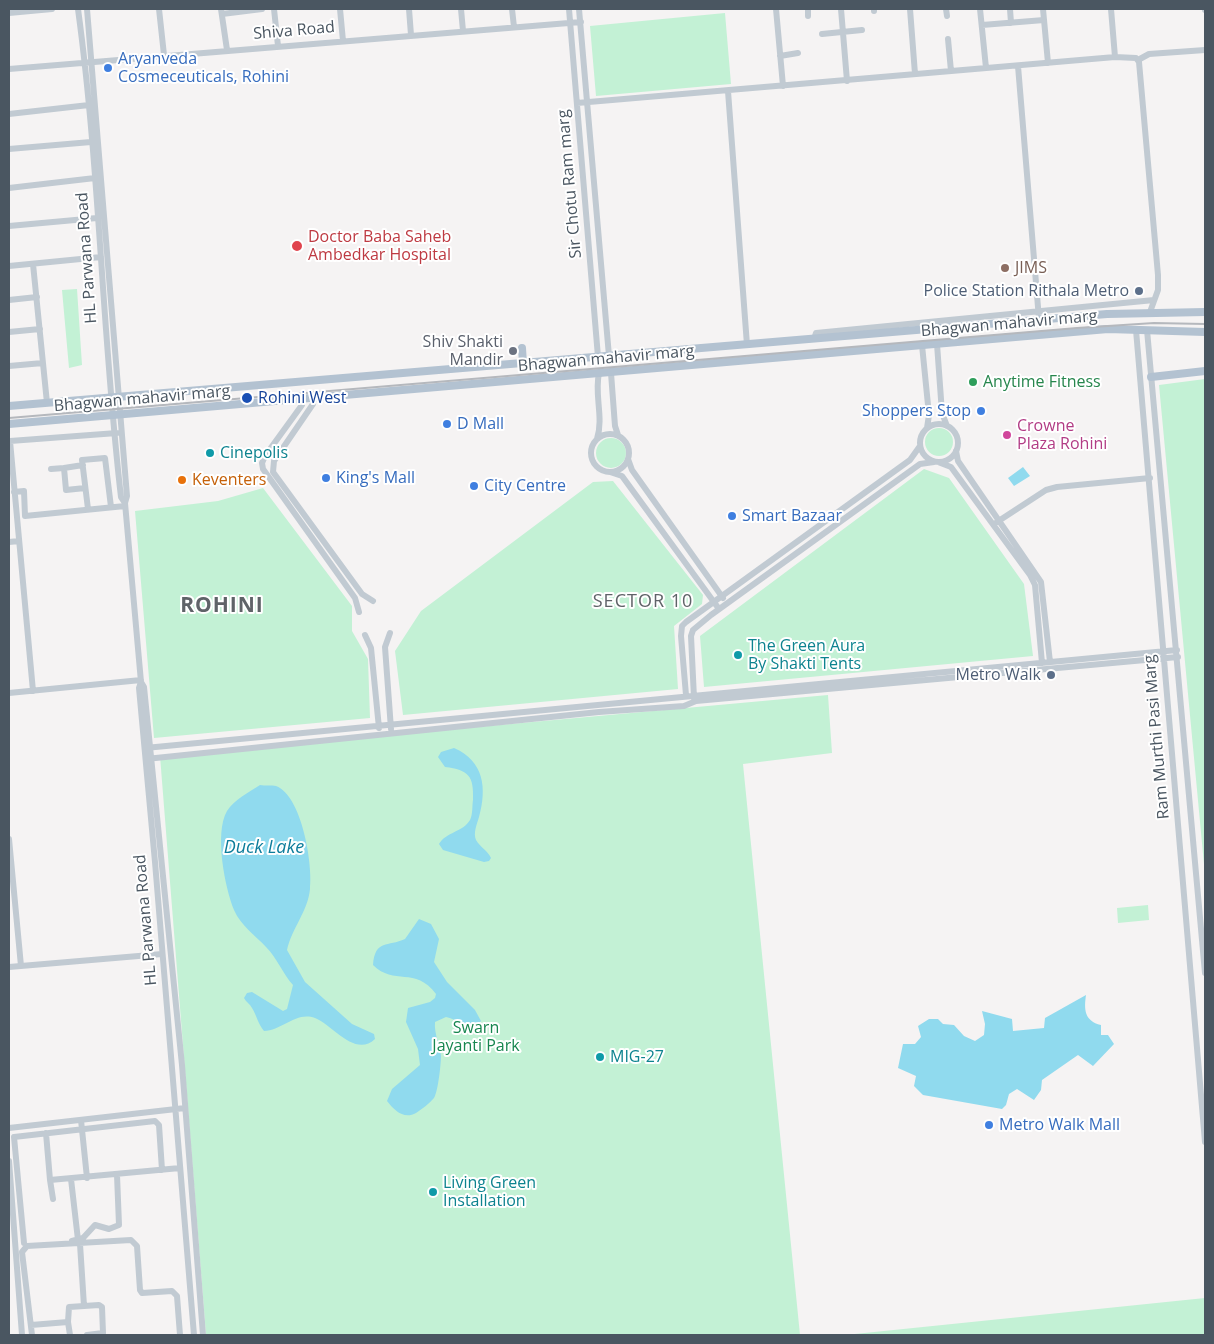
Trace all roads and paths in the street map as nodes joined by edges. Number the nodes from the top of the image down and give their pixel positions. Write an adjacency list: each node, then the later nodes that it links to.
1 (52, 9): 21 (street)
2 (78, 9): 43 (street, HL Parwana Road)
3 (87, 9): 43 (street, HL Parwana Road)
4 (159, 9): 39 (street)
5 (262, 9): 20 (street)
6 (274, 9): 35 (street)
7 (340, 9): 34 (street)
8 (409, 9): 32 (street)
9 (461, 9): 29 (street)
10 (512, 9): 27 (street)
11 (569, 9): 24 (street, Sir Chotu Ram marg)
12 (579, 9): 23 (street, Sir Chotu Ram marg)
13 (776, 9): 40 (street)
14 (840, 9): 30 (street)
15 (910, 9): 49 (street)
16 (980, 9): 26 (street)
17 (1010, 9): 25 (street)
18 (1043, 9): 22 (street)
19 (1111, 9): 41 (street)
20 (222, 11): 36 (street)
21 (9, 13)
22 (1044, 20): 25 (street); 44 (street)
23 (581, 22): 24 (street, Shiva Road); 53 (street, Sir Chotu Ram marg)
24 (570, 23): 27 (street, Shiva Road); 54 (street, Sir Chotu Ram marg)
25 (1011, 23): 26 (street)
26 (982, 25): 46 (street)
27 (514, 27): 29 (street, Shiva Road)
28 (862, 30): 30 (street)
29 (463, 31): 32 (street, Shiva Road)
30 (842, 32): 31 (street); 50 (street)
31 (822, 34)
32 (411, 36): 34 (street, Shiva Road)
33 (948, 38): 48 (street)
34 (343, 41): 35 (street, Shiva Road)
35 (278, 46): 36 (street, Shiva Road)
36 (227, 50): 39 (street, Shiva Road)
37 (1205, 50): 42 (street)
38 (798, 53): 40 (street)
39 (164, 55): 43 (street, Shiva Road)
40 (780, 56): 51 (street)
41 (1115, 57): 42 (street); 44 (street)
42 (1138, 60): 68 (street)
43 (88, 62): 47 (street, Shiva Road); 55 (street, HL Parwana Road); 96 (street, HL Parwana Road)
44 (1048, 63): 45 (street)
45 (1018, 66): 46 (street); 69 (street)
46 (986, 68): 48 (street)
47 (9, 69)
48 (951, 71): 49 (street)
49 (915, 74): 50 (street)
50 (847, 81): 51 (street)
51 (782, 86): 52 (street)
52 (728, 91): 53 (street); 80 (street)
53 (588, 102): 54 (street); 85 (street, Sir Chotu Ram marg)
54 (577, 103): 86 (street, Sir Chotu Ram marg)
55 (88, 105): 56 (street); 57 (street, HL Parwana Road)
56 (9, 114)
57 (91, 142): 58 (street); 59 (street, HL Parwana Road)
58 (9, 149)
59 (95, 178): 60 (street); 61 (street, HL Parwana Road)
60 (9, 188)
61 (98, 218): 62 (street); 63 (street, HL Parwana Road)
62 (9, 226)
63 (101, 257): 64 (street); 97 (street, HL Parwana Road)
64 (33, 264): 65 (street); 66 (street)
65 (9, 266)
66 (36, 297): 67 (street); 73 (street)
67 (9, 300)
68 (1154, 300): 69 (street); 70 (street)
69 (1038, 310): 72 (street); 79 (street)
70 (1150, 312): 71 (main road, Bhagwan mahavir marg); 72 (main road, Bhagwan mahavir marg)
71 (1205, 312)
72 (1039, 320): 78 (main road, Bhagwan mahavir marg)
73 (40, 329): 76 (street); 87 (street)
74 (1136, 330): 75 (main road, Bhagwan mahavir marg); 81 (main road, Bhagwan mahavir marg); 118 (street, Ram Murthi Pasi Marg)
75 (1148, 330): 77 (main road, Bhagwan mahavir marg); 95 (street, Ram Murthi Pasi Marg)
76 (9, 332)
77 (1205, 332)
78 (835, 337): 79 (main road, Bhagwan mahavir marg); 84 (main road)
79 (814, 339): 80 (main road, Bhagwan mahavir marg)
80 (746, 344): 85 (main road, Bhagwan mahavir marg)
81 (937, 344): 82 (main road, Bhagwan mahavir marg); 104 (street)
82 (922, 345): 84 (main road, Bhagwan mahavir marg); 105 (street)
83 (522, 348): 89 (main road)
84 (837, 353): 92 (main road, Bhagwan mahavir marg)
85 (609, 356): 86 (main road, Bhagwan mahavir marg)
86 (598, 357): 89 (main road, Bhagwan mahavir marg)
87 (43, 363): 90 (street); 98 (street)
88 (405, 364): 93 (street)
89 (523, 364): 93 (main road, Bhagwan mahavir marg)
90 (9, 366)
91 (1205, 371): 95 (main road)
92 (611, 372): 94 (main road, Bhagwan mahavir marg); 108 (street)
93 (406, 373): 96 (main road, Bhagwan mahavir marg)
94 (599, 373): 102 (main road, Bhagwan mahavir marg); 109 (street)
95 (1151, 377): 136 (street, Ram Murthi Pasi Marg)
96 (119, 397): 97 (main road, Bhagwan mahavir marg); 102 (street, HL Parwana Road)
97 (110, 398): 98 (main road, Bhagwan mahavir marg); 102 (street, HL Parwana Road)
98 (47, 403): 101 (main road, Bhagwan mahavir marg)
99 (313, 404): 128 (street)
100 (302, 405): 132 (street)
101 (9, 406)
102 (116, 415): 103 (main road, Bhagwan mahavir marg); 106 (street, HL Parwana Road); 107 (street, HL Parwana Road)
103 (9, 424)
104 (947, 426): 105 (street); 111 (street)
105 (927, 428): 110 (street)
106 (121, 433): 107 (street); 121 (street, HL Parwana Road)
107 (113, 434): 120 (street); 121 (street, HL Parwana Road)
108 (618, 435): 109 (street); 112 (street)
109 (597, 439): 117 (street)
110 (920, 446): 113 (street); 127 (street)
111 (956, 451): 113 (street); 124 (street)
112 (628, 459): 117 (street); 127 (street)
113 (936, 462): 124 (street); 130 (street)
114 (83, 466): 115 (street); 119 (street); 122 (street)
115 (64, 468): 116 (street); 119 (street)
116 (51, 469)
117 (610, 472): 129 (street)
118 (1150, 478): 124 (street); 135 (street, Ram Murthi Pasi Marg)
119 (86, 488): 123 (street)
120 (14, 492): 123 (street); 125 (street)
121 (125, 505): 122 (street); 139 (street, HL Parwana Road)
122 (111, 507): 123 (street)
123 (88, 509)
124 (997, 522): 137 (street); 138 (street)
125 (19, 541): 126 (street); 140 (street)
126 (9, 542)
127 (721, 596): 129 (street); 130 (street)
128 (373, 601)
129 (714, 601): 131 (street); 142 (street)
130 (727, 604): 131 (street)
131 (719, 609): 143 (street)
132 (359, 612)
133 (390, 633): 145 (street)
134 (365, 635): 146 (street)
135 (1164, 654): 136 (street); 137 (street); 144 (street); 162 (street, Ram Murthi Pasi Marg)
136 (1178, 654): 155 (street, Ram Murthi Pasi Marg)
137 (1050, 662): 138 (street)
138 (1042, 663): 143 (street)
139 (141, 681): 140 (street); 149 (street, HL Parwana Road)
140 (33, 691): 141 (street)
141 (9, 693)
142 (686, 695): 143 (street); 145 (street)
143 (695, 696): 144 (street)
144 (689, 703): 147 (street)
145 (391, 724): 146 (street); 147 (street)
146 (379, 726): 148 (street); 149 (street)
147 (391, 733): 148 (street)
148 (380, 735): 150 (street)
149 (148, 747): 150 (street, HL Parwana Road)
150 (149, 758): 152 (street, HL Parwana Road); 156 (street)
151 (9, 839): 153 (street)
152 (162, 954): 153 (street); 157 (street, HL Parwana Road)
153 (22, 966): 154 (street)
154 (9, 967)
155 (1205, 973)
156 (184, 1108): 157 (street); 183 (street)
157 (174, 1110): 158 (street); 164 (street, HL Parwana Road)
158 (81, 1120): 159 (street); 160 (street)
159 (9, 1128)
160 (82, 1130): 161 (street); 165 (street); 167 (street)
161 (46, 1133): 169 (street); 172 (street)
162 (1205, 1142)
163 (9, 1161): 173 (street)
164 (180, 1168): 165 (street); 182 (street, HL Parwana Road)
165 (162, 1170): 166 (street)
166 (117, 1175): 167 (street); 171 (street)
167 (87, 1178): 168 (street)
168 (71, 1179): 169 (street); 171 (street)
169 (50, 1180): 170 (street)
170 (53, 1199)
171 (79, 1242): 172 (street); 174 (street); 176 (street); 181 (street)
172 (24, 1243): 173 (street)
173 (13, 1248): 177 (street)
174 (84, 1306): 175 (street); 180 (street)
175 (68, 1322): 176 (street); 179 (street)
176 (31, 1325): 178 (street)
177 (22, 1335)
178 (32, 1335)
179 (70, 1335)
180 (87, 1335)
181 (180, 1335)
182 (194, 1335)
183 (203, 1335)

